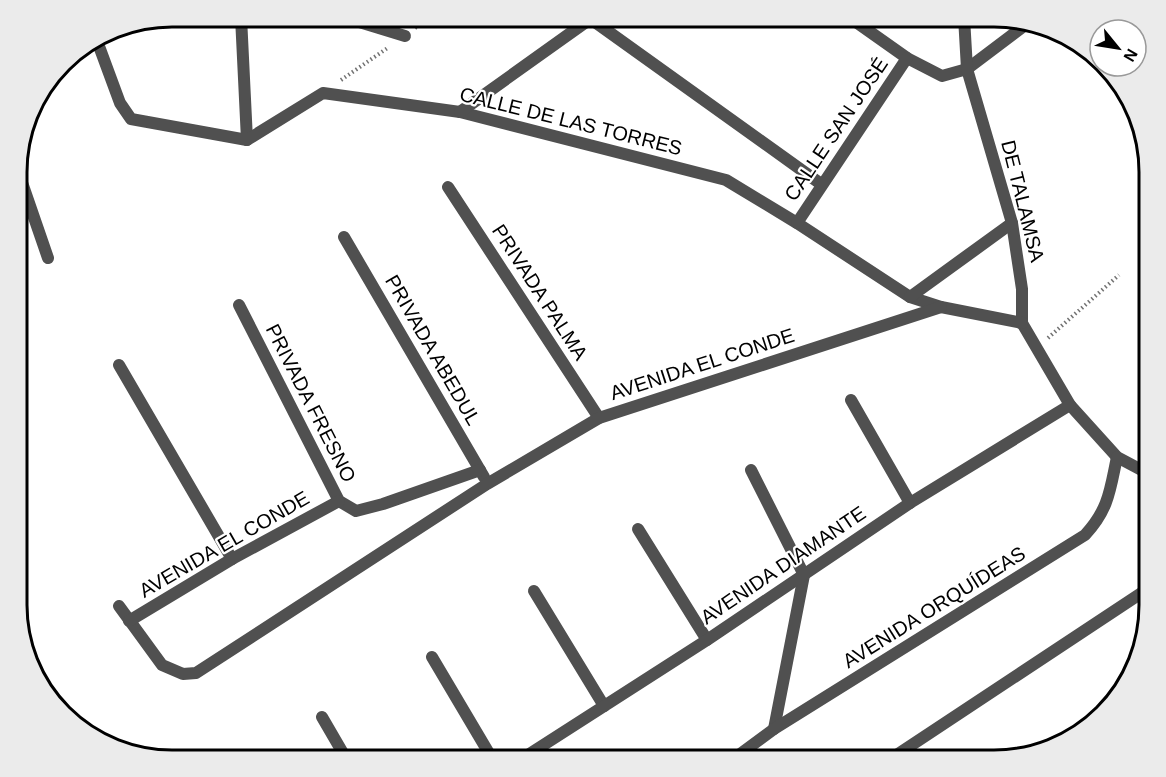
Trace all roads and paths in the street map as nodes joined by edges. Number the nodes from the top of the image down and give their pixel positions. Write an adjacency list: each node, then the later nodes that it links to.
1 (242, 27): 14 (street)
2 (378, 27): 8 (street)
3 (576, 27): 13 (street)
4 (604, 27): 15 (street)
5 (864, 27): 10 (street)
6 (965, 27): 11 (street, DE TALAMSA)
7 (1019, 29): 11 (street)
8 (405, 36): 12 (path)
9 (99, 47): 14 (street)
10 (907, 58): 11 (street); 15 (street, CALLE SAN JOSÉ)
11 (967, 69): 19 (street, DE TALAMSA)
12 (323, 93): 13 (street, CALLE DE LAS TORRES); 14 (street)
13 (460, 112): 18 (street, CALLE DE LAS TORRES)
14 (248, 140)
15 (821, 184): 18 (street, CALLE SAN JOSÉ)
16 (448, 187): 31 (street, PRIVADA PALMA)
17 (27, 197): 21 (street)
18 (797, 223): 23 (street, CALLE DE LAS TORRES)
19 (1012, 223): 23 (street); 26 (street, DE TALAMSA)
20 (344, 237): 34 (street, PRIVADA ABEDUL)
21 (48, 258)
22 (1119, 275): 27 (path)
23 (910, 297): 25 (street, CALLE DE LAS TORRES)
24 (239, 305): 37 (street, PRIVADA FRESNO)
25 (941, 307): 26 (street, CALLE DE LAS TORRES); 31 (street, AVENIDA EL CONDE)
26 (1022, 323): 27 (street, DE TALAMSA)
27 (1036, 348): 30 (street, DE TALAMSA)
28 (119, 365): 40 (street)
29 (851, 400): 38 (street)
30 (1070, 405): 32 (street, DE TALAMSA); 38 (street, AVENIDA DIAMANTE)
31 (599, 418): 36 (street, AVENIDA EL CONDE)
32 (1117, 457): 33 (street, DE TALAMSA); 50 (street, AVENIDA ORQUÍDEAS)
33 (1139, 469)
34 (480, 470): 36 (street, PRIVADA ABEDUL); 37 (street, PRIVADA FRESNO)
35 (751, 470): 41 (street)
36 (487, 484): 45 (street, AVENIDA EL CONDE)
37 (339, 501): 40 (street, AVENIDA EL CONDE)
38 (910, 504): 41 (street, AVENIDA DIAMANTE)
39 (638, 529): 46 (street)
40 (232, 559): 45 (street, AVENIDA EL CONDE)
41 (804, 575): 46 (street, AVENIDA DIAMANTE); 50 (street)
42 (534, 591): 48 (street)
43 (1139, 595): 55 (street)
44 (119, 606): 45 (street)
45 (129, 621)
46 (706, 640): 48 (street, AVENIDA DIAMANTE)
47 (432, 657): 52 (street)
48 (604, 706): 53 (street, AVENIDA DIAMANTE)
49 (322, 717): 51 (street)
50 (774, 729): 54 (street, AVENIDA ORQUÍDEAS)
51 (341, 750)
52 (487, 750)
53 (536, 750)
54 (746, 750)
55 (904, 750)

